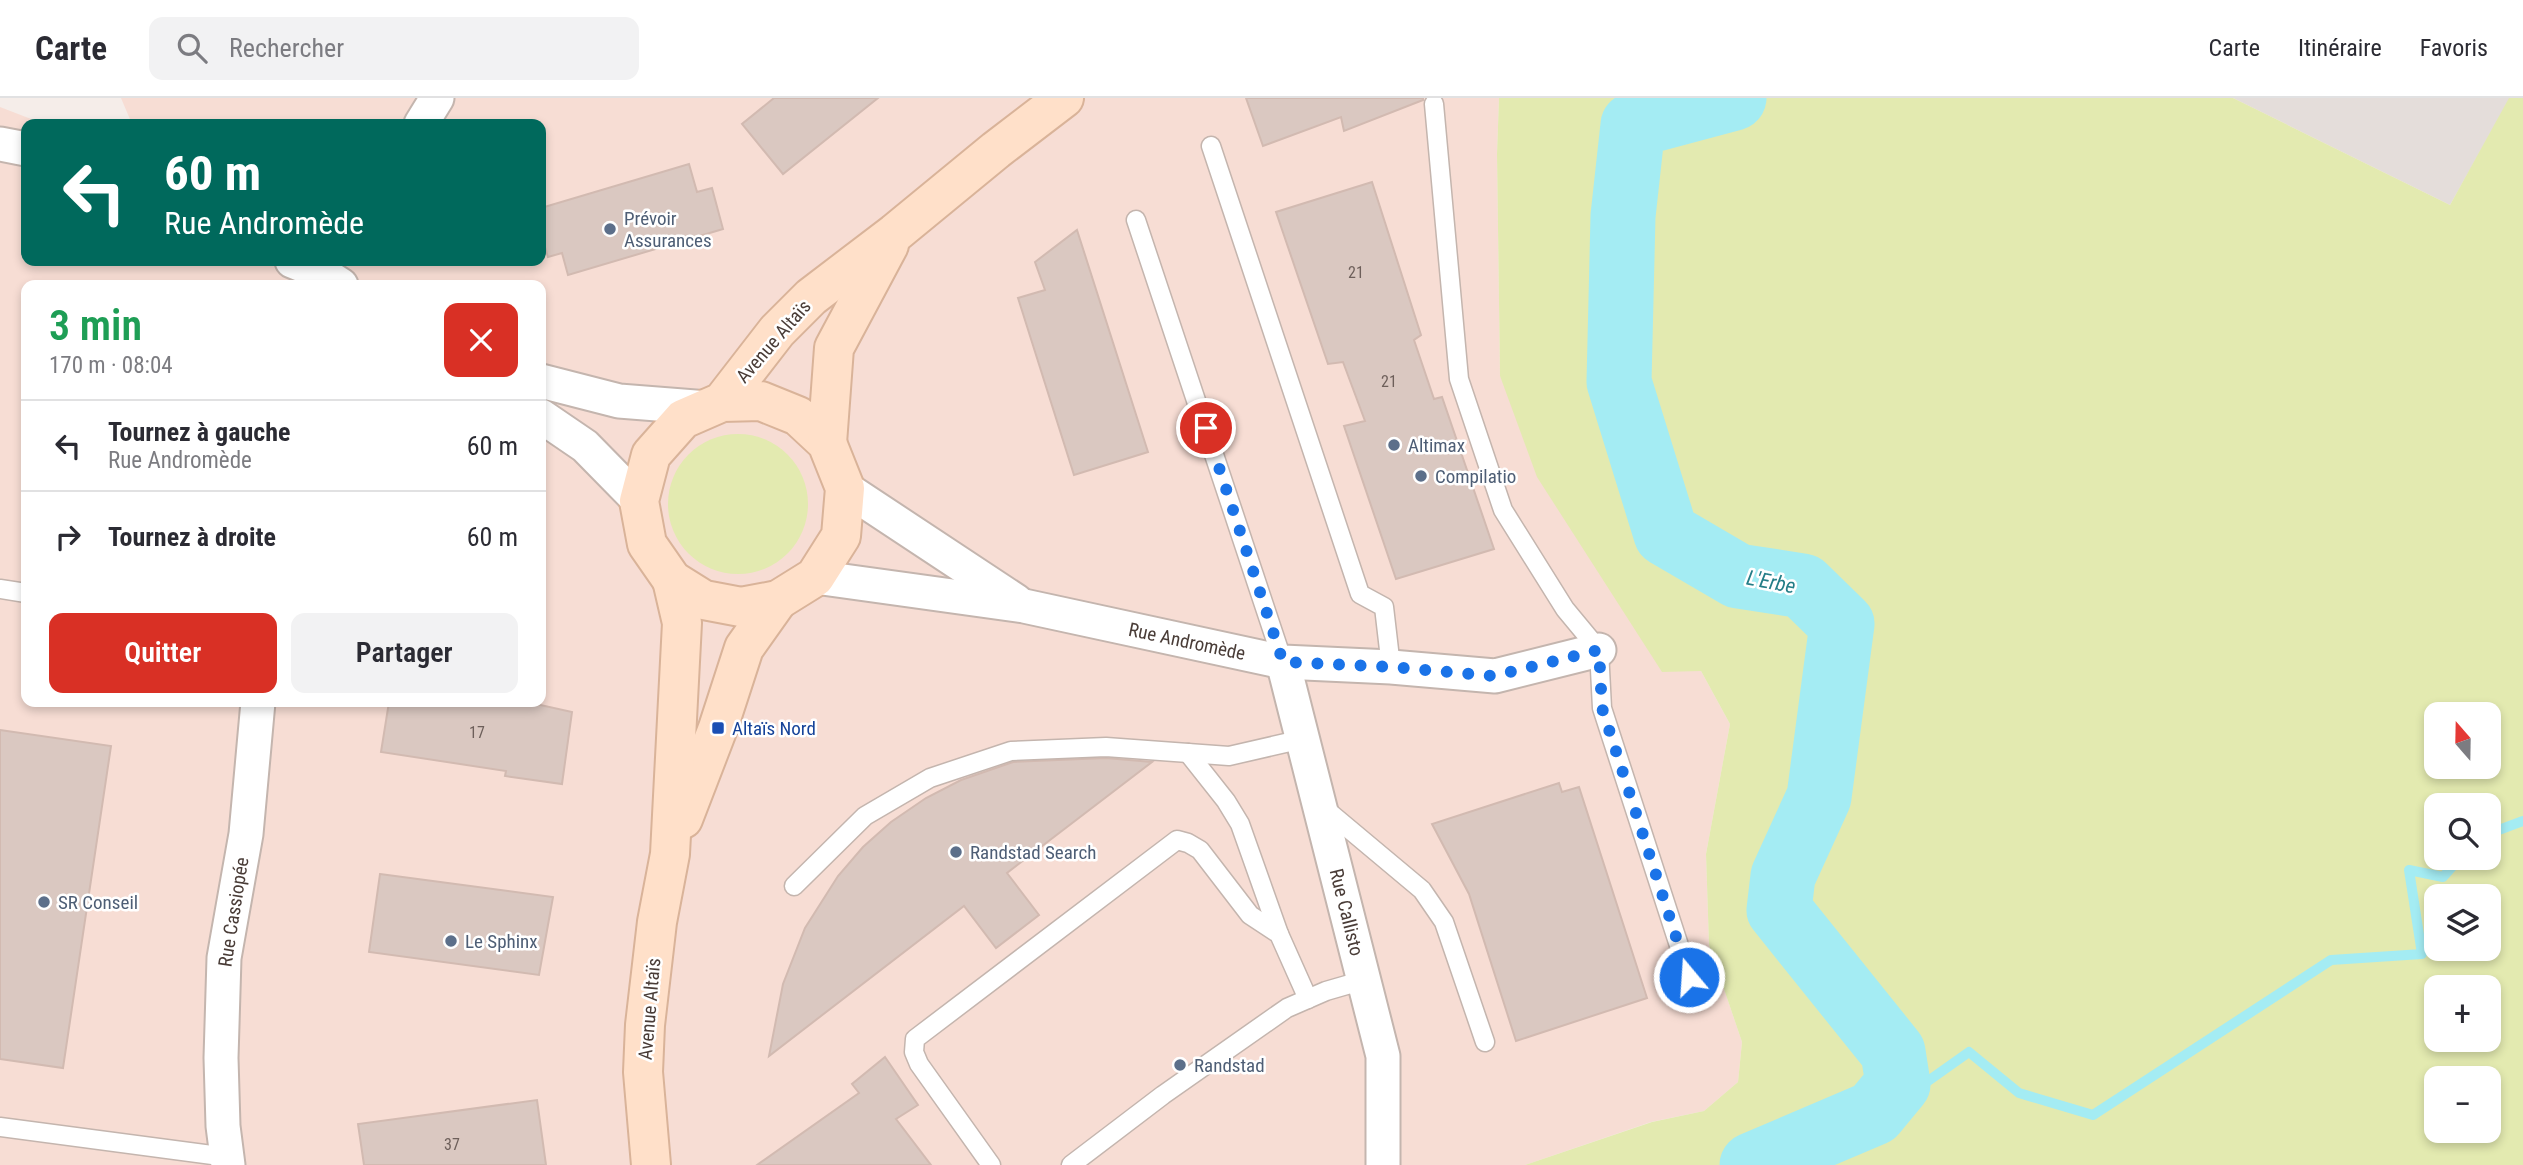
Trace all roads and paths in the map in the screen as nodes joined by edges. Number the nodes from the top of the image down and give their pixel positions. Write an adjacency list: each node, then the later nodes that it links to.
1 (438, 98): 4 (street)
2 (1064, 98): 9 (street, Avenue Altaïs)
3 (1434, 104): 24 (lane)
4 (424, 119)
5 (0, 144): 7 (street)
6 (1211, 146): 26 (lane)
7 (21, 148)
8 (1136, 220): 25 (lane)
9 (895, 233): 13 (street, Avenue Altaïs); 15 (street, Avenue Altaïs)
10 (305, 266): 11 (street)
11 (330, 276)
12 (546, 382): 13 (street)
13 (715, 405): 15 (street); 17 (street)
14 (546, 419): 17 (street)
15 (827, 443): 16 (street)
16 (845, 488): 18 (street); 23 (street, Rue Andromède)
17 (639, 501): 19 (street)
18 (815, 577): 22 (street); 23 (street, Rue Andromède)
19 (673, 580): 22 (street); 31 (street, Avenue Altaïs)
20 (0, 589): 21 (lane)
21 (21, 592)
22 (778, 600): 31 (street, Avenue Altaïs)
23 (1024, 606): 25 (street, Rue Andromède)
24 (1599, 650): 26 (street, Rue Andromède); 36 (lane)
25 (1283, 662): 26 (street, Rue Andromède); 28 (street, Rue Callisto)
26 (1391, 667)
27 (258, 707): 39 (street, Rue Cassiopée)
28 (1303, 739): 29 (lane); 30 (street, Rue Callisto)
29 (1188, 754): 32 (lane); 33 (lane)
30 (1319, 803): 34 (street, Rue Callisto); 37 (lane)
31 (670, 854): 40 (street, Avenue Altaïs)
32 (794, 886)
33 (1279, 934): 35 (lane); 41 (lane)
34 (1364, 980): 35 (lane); 43 (street, Rue Callisto)
35 (1308, 999): 42 (lane)
36 (1697, 1001)
37 (1485, 1042)
38 (0, 1127): 39 (lane)
39 (228, 1161)
40 (651, 1165)
41 (991, 1165)
42 (1071, 1165)
43 (1383, 1165)

